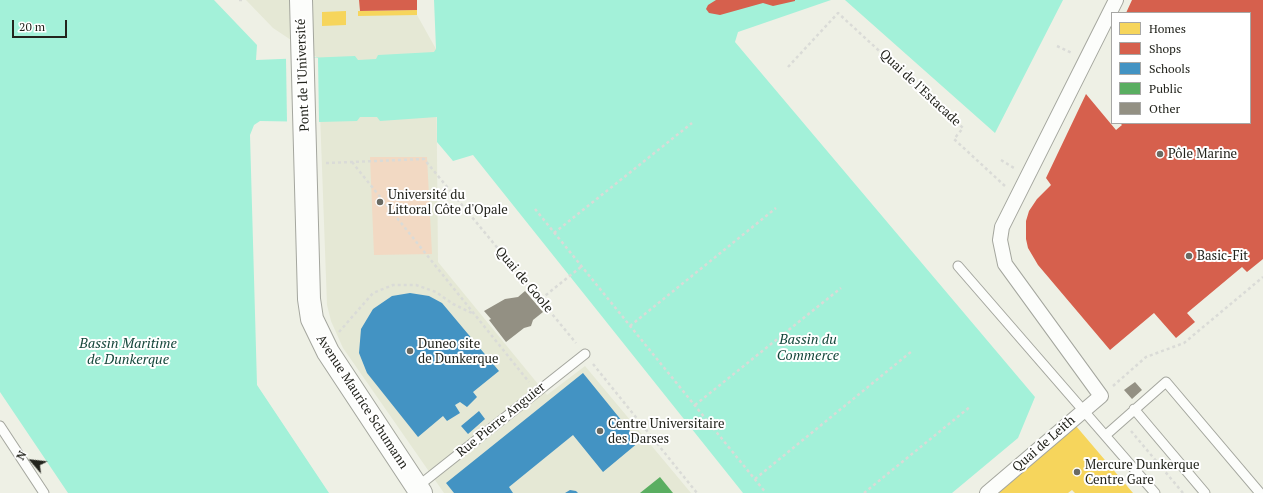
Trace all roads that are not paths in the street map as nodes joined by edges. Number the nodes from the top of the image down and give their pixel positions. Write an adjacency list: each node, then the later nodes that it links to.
1 (1116, 0): 7 (street, Quai de Leith)
2 (301, 5): 3 (street, Pont de l'Université)
3 (306, 140): 10 (street, Avenue Maurice Schumann)
4 (958, 266): 7 (lane)
5 (585, 354): 10 (lane, Rue Pierre Anguier)
6 (1134, 409): 9 (lane); 14 (lane); 15 (lane)
7 (1084, 410): 9 (lane); 12 (street, Quai de Leith)
8 (0, 426): 11 (lane)
9 (1106, 435): 13 (lane)
10 (419, 490)
11 (44, 493)
12 (987, 493)
13 (1155, 493)
14 (1205, 493)
15 (1260, 493)

